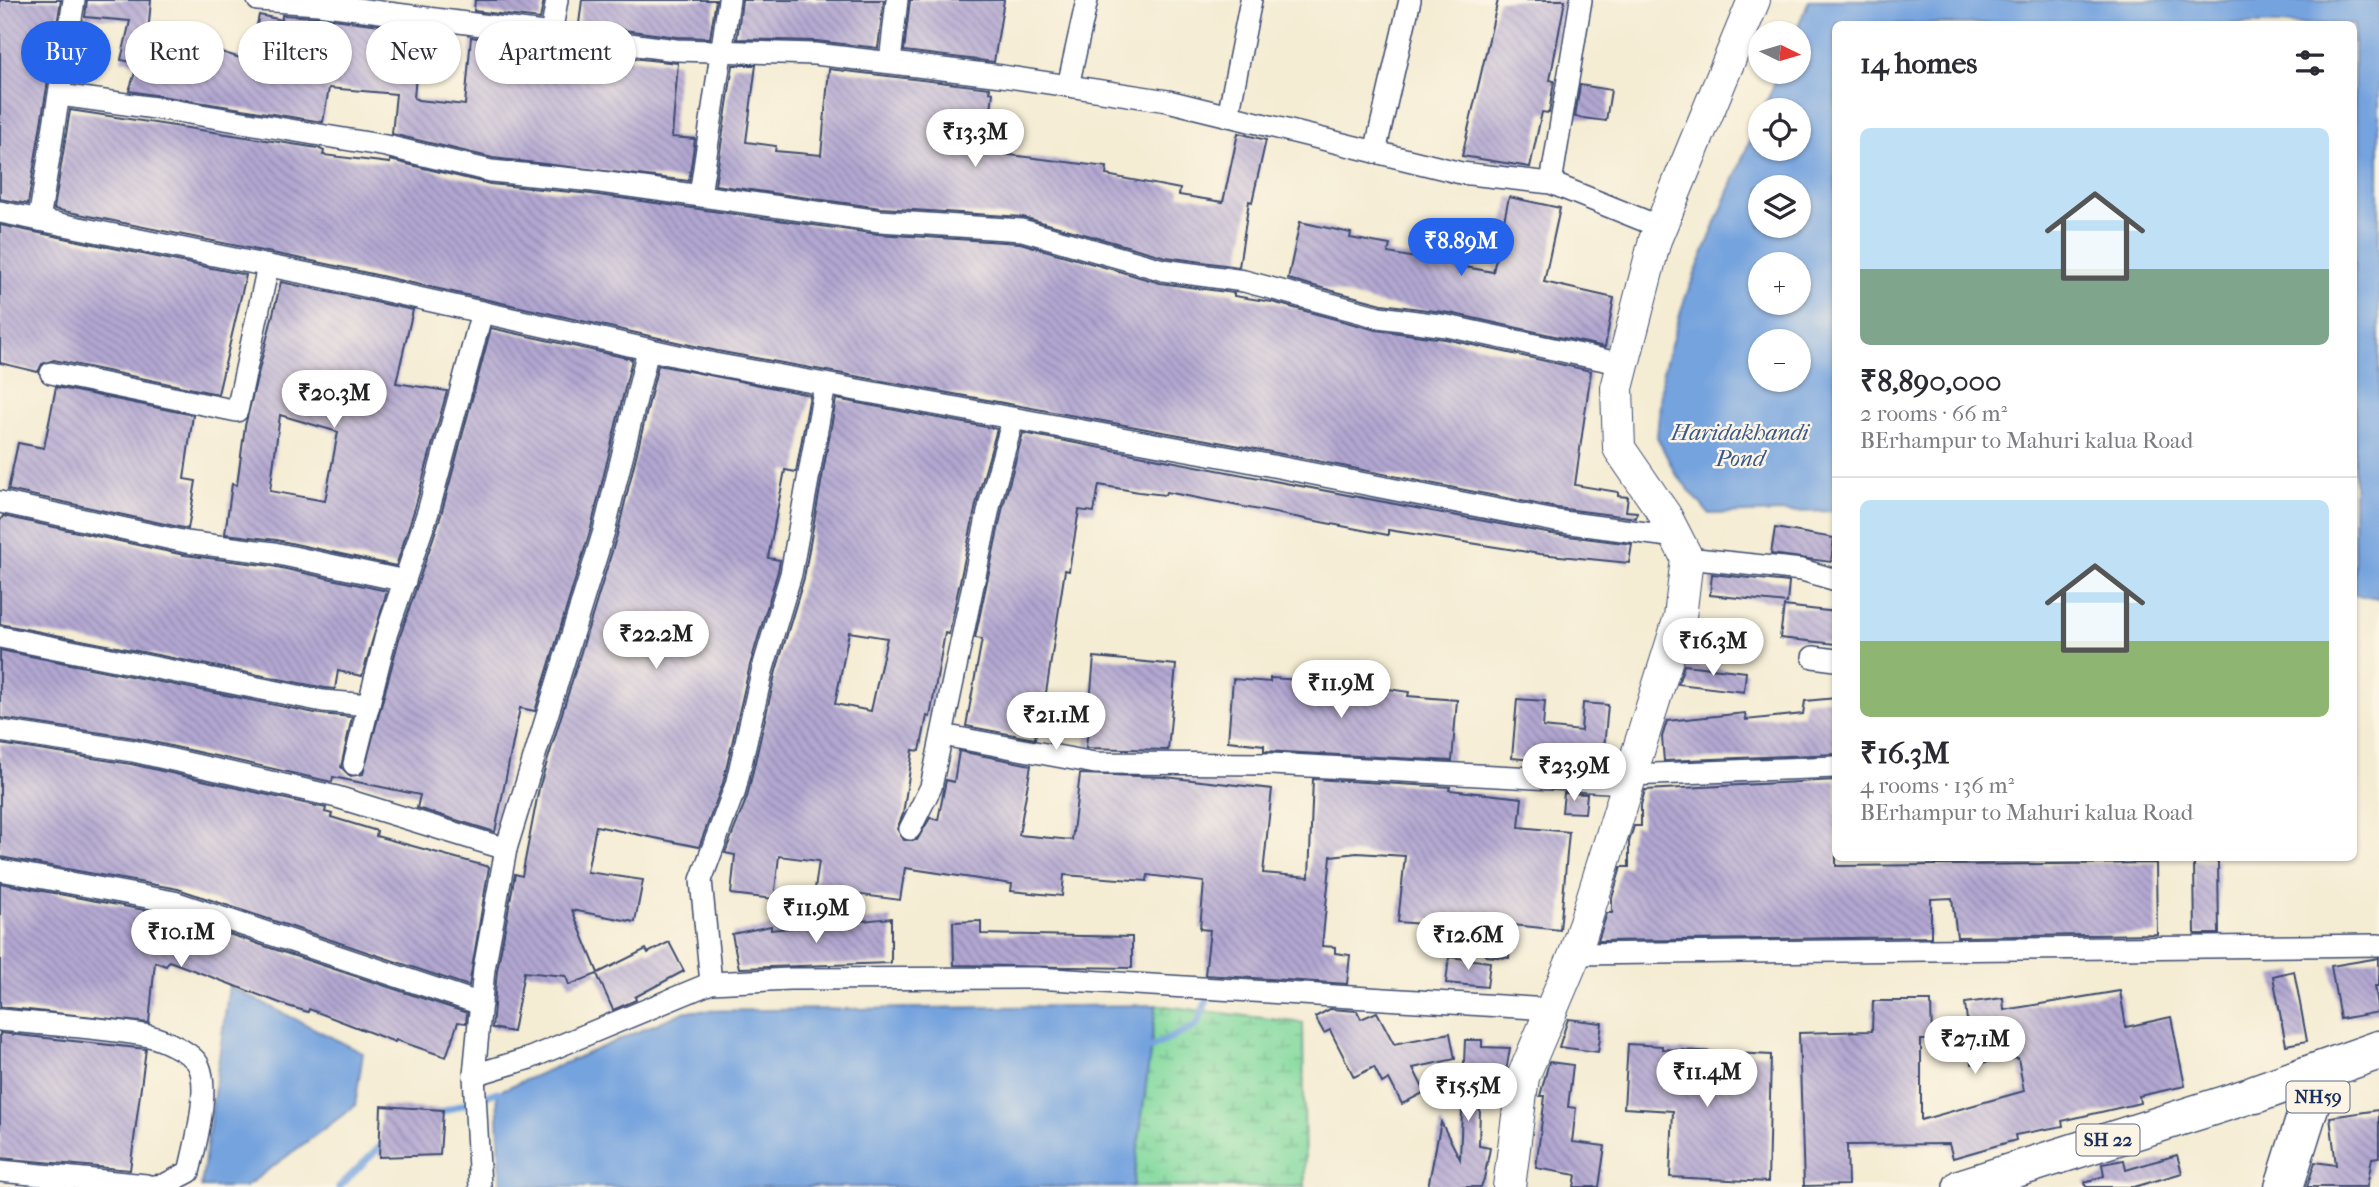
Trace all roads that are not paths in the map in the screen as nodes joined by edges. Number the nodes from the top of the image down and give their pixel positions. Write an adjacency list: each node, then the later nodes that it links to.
1 (74, 0): 18 (street)
2 (258, 0): 11 (street)
3 (557, 0): 12 (street)
4 (729, 0): 15 (street)
5 (897, 0): 16 (street)
6 (1087, 0): 17 (street)
7 (1251, 0): 19 (street)
8 (1410, 0): 20 (street)
9 (1581, 0): 21 (street)
10 (1754, 0): 25 (street)
11 (378, 6): 13 (street)
12 (553, 21)
13 (475, 22)
14 (636, 45): 15 (street)
15 (723, 51): 16 (street); 22 (street)
16 (890, 62): 17 (street)
17 (1068, 86): 19 (street)
18 (60, 95): 22 (street); 24 (street)
19 (1228, 116): 20 (street)
20 (1375, 152): 21 (street)
21 (1551, 183): 25 (street)
22 (700, 195): 29 (street)
23 (0, 212): 24 (street)
24 (38, 220): 26 (street)
25 (1660, 227): 29 (street)
26 (268, 266): 27 (street); 30 (street)
27 (482, 312): 28 (street); 36 (street)
28 (648, 350): 31 (street); 47 (street)
29 (1623, 364): 34 (street)
30 (51, 373)
31 (825, 385): 32 (street); 51 (street)
32 (1013, 419): 34 (street); 42 (street)
33 (0, 502): 36 (street)
34 (1682, 548): 35 (street); 45 (street)
35 (1832, 579)
36 (405, 581): 40 (street)
37 (0, 638): 40 (street)
38 (1813, 657): 39 (street)
39 (1832, 659)
40 (369, 705): 43 (street)
41 (0, 731): 47 (street)
42 (942, 735): 45 (street); 46 (street)
43 (354, 764)
44 (1832, 767): 45 (street)
45 (1628, 779): 50 (street)
46 (911, 829)
47 (506, 849): 52 (street)
48 (0, 870): 52 (street)
49 (2379, 945): 50 (street)
50 (1576, 954): 53 (street)
51 (711, 983): 53 (street); 56 (street)
52 (481, 1004): 56 (street)
53 (1550, 1009): 63 (street)
54 (0, 1020): 60 (street)
55 (2379, 1050): 58 (highway, NH59)
56 (474, 1075): 62 (street)
57 (2379, 1077): 58 (highway, NH59)
58 (2293, 1090): 61 (main road, SH 22); 64 (highway, NH59); 65 (highway, NH59)
59 (0, 1171): 60 (street)
60 (146, 1186)
61 (1967, 1186)
62 (480, 1187)
63 (1509, 1187)
64 (2262, 1187)
65 (2284, 1187)

